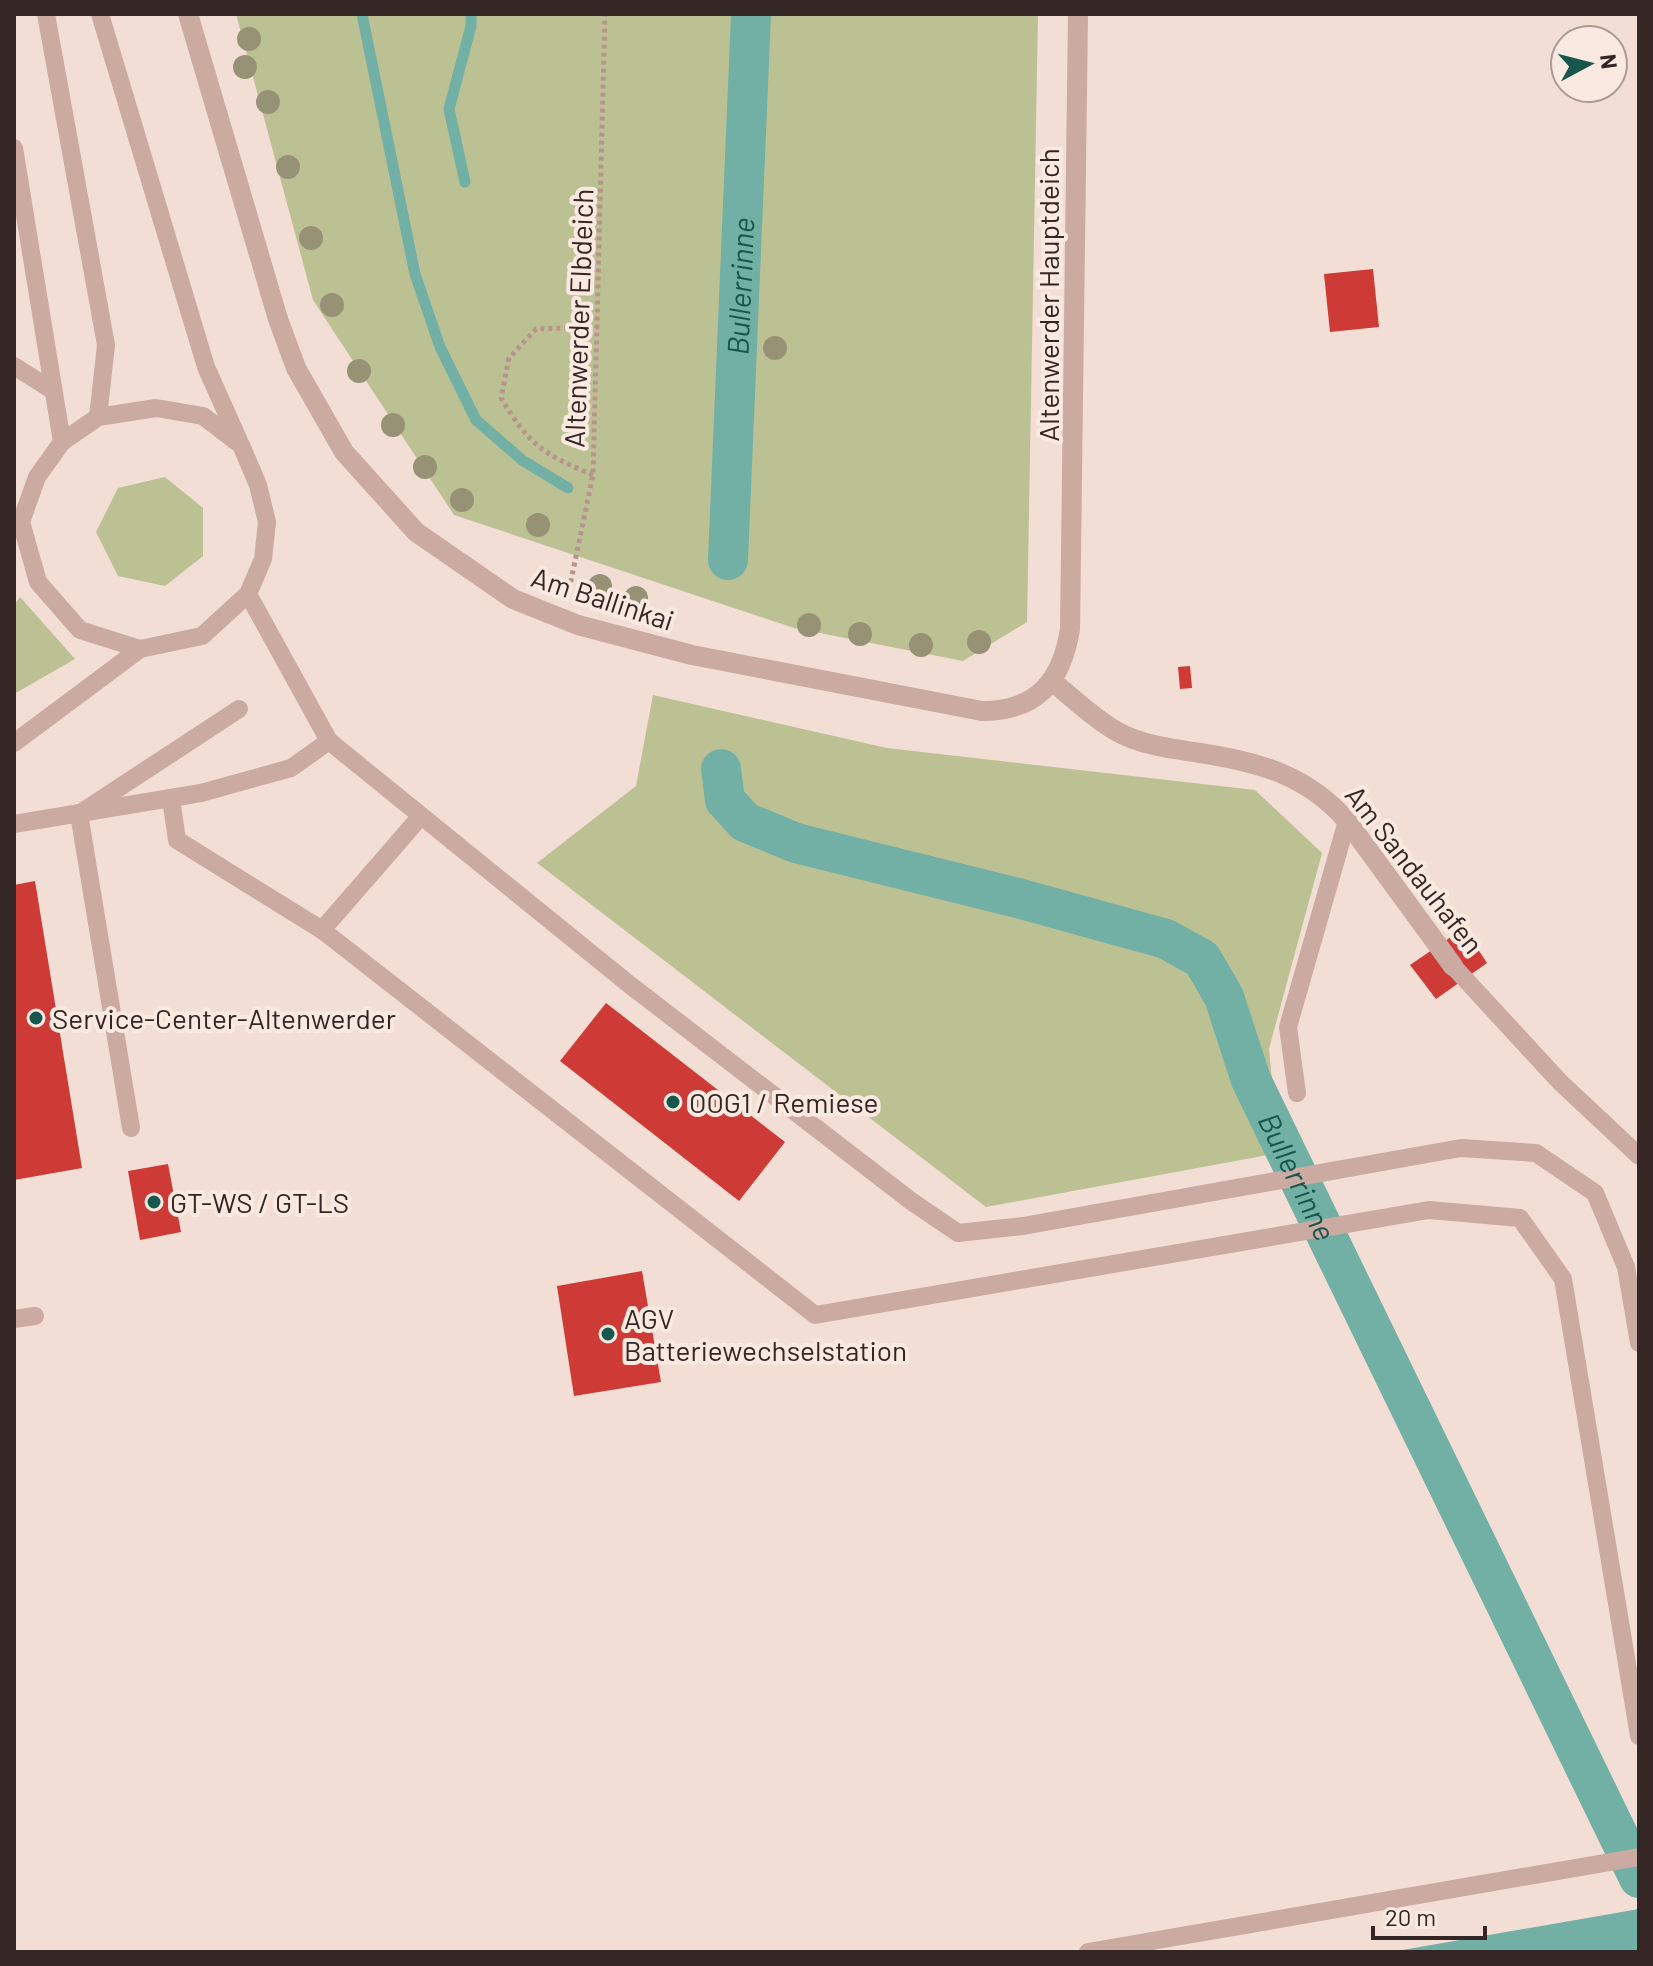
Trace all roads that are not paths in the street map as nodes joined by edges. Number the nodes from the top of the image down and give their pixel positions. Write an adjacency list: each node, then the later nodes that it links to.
1 (46, 14): 8 (lane)
2 (100, 14): 10 (lane)
3 (188, 14): 14 (street, Am Ballinkai)
4 (1078, 14): 14 (street, Altenwerder Hauptdeich)
5 (14, 148): 7 (lane)
6 (14, 366): 7 (lane)
7 (52, 390): 9 (lane)
8 (98, 417): 9 (lane); 10 (lane)
9 (62, 442): 11 (lane)
10 (241, 445): 12 (lane)
11 (18, 524): 13 (lane)
12 (248, 594): 13 (lane); 16 (lane)
13 (140, 649): 17 (lane)
14 (1053, 682): 21 (street, Am Sandauhafen)
15 (239, 709): 19 (lane)
16 (329, 741): 18 (lane); 20 (lane)
17 (14, 743)
18 (171, 799): 19 (lane); 23 (lane)
19 (79, 814): 22 (lane); 26 (lane)
20 (421, 816): 23 (lane); 30 (lane)
21 (1347, 821): 24 (street, Am Sandauhafen); 25 (lane)
22 (14, 824)
23 (322, 930): 31 (lane)
24 (1453, 966): 27 (lane, Am Sandauhafen)
25 (1297, 1093)
26 (131, 1128)
27 (1639, 1156)
28 (35, 1316): 29 (lane)
29 (14, 1319)
30 (1639, 1343)
31 (1639, 1736)
32 (1639, 1857): 33 (lane)
33 (1088, 1952)

